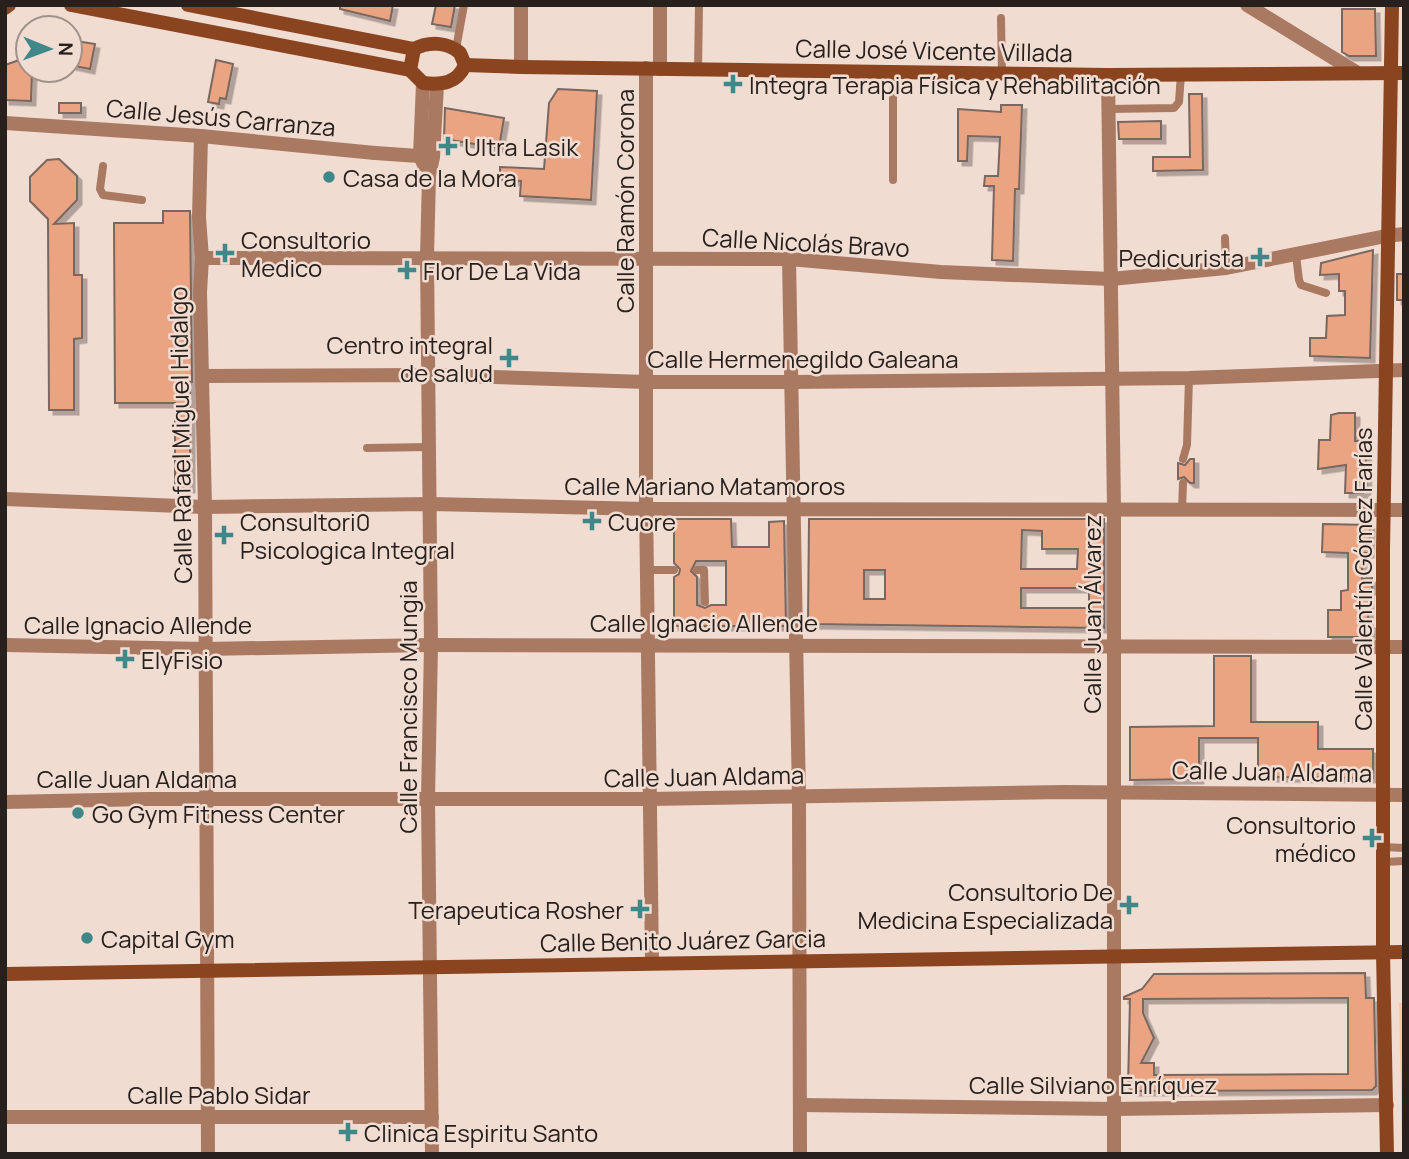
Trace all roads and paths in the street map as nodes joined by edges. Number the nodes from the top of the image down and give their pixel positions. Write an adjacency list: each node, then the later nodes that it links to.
1 (71, 5): 15 (main road)
2 (188, 5): 10 (main road)
3 (464, 5): 11 (lane)
4 (521, 5): 13 (street)
5 (660, 5): 14 (street, Calle Ramón Corona)
6 (699, 5): 16 (lane)
7 (1247, 5): 18 (street)
8 (1392, 5): 19 (main road, Calle Valentín Gómez Farías)
9 (1001, 18): 20 (lane)
10 (414, 49): 11 (main road); 15 (main road)
11 (456, 49): 12 (main road)
12 (465, 65): 13 (main road, Calle José Vicente Villada); 23 (main road)
13 (521, 67): 14 (main road, Calle José Vicente Villada)
14 (653, 69): 16 (main road, Calle José Vicente Villada); 37 (street, Calle Ramón Corona)
15 (410, 70): 23 (main road)
16 (698, 70): 17 (main road, Calle José Vicente Villada)
17 (893, 72): 20 (main road, Calle José Vicente Villada); 29 (lane)
18 (1356, 72): 19 (main road, Calle José Vicente Villada); 21 (main road, Calle José Vicente Villada)
19 (1397, 73): 32 (main road, Calle Valentín Gómez Farías)
20 (1002, 74): 22 (main road, Calle José Vicente Villada)
21 (1181, 74): 22 (main road, Calle José Vicente Villada); 24 (lane)
22 (1108, 75): 24 (street, Calle Juan Álvarez)
23 (430, 84): 27 (street, Calle Francisco Mungia)
24 (1108, 109): 40 (street, Calle Juan Álvarez)
25 (5, 123): 26 (street, Calle Jesús Carranza)
26 (201, 136): 27 (street, Calle Jesús Carranza); 35 (street, Calle Rafael Miguel Hidalgo)
27 (426, 156): 36 (street, Calle Francisco Mungia)
28 (103, 166): 30 (lane)
29 (893, 180)
30 (142, 200)
31 (1404, 234): 32 (street, Calle Nicolás Bravo)
32 (1387, 236): 34 (street, Calle Nicolás Bravo); 43 (main road, Calle Valentín Gómez Farías)
33 (1225, 238): 39 (lane)
34 (1296, 255): 39 (street, Calle Nicolás Bravo); 41 (lane)
35 (202, 258): 36 (street, Calle Nicolás Bravo); 45 (street, Calle Rafael Miguel Hidalgo)
36 (427, 258): 37 (street, Calle Nicolás Bravo); 44 (street, Calle Francisco Mungia)
37 (647, 258): 38 (street, Calle Nicolás Bravo); 48 (street, Calle Ramón Corona)
38 (789, 259): 40 (street, Calle Nicolás Bravo); 49 (street)
39 (1226, 268): 40 (street, Calle Nicolás Bravo)
40 (1111, 279): 47 (street, Calle Juan Álvarez)
41 (1326, 293)
42 (1404, 370): 43 (street, Calle Hermenegildo Galeana)
43 (1385, 372): 46 (street, Calle Hermenegildo Galeana); 61 (main road, Calle Valentín Gómez Farías)
44 (430, 375): 45 (street, Calle Hermenegildo Galeana); 48 (street, Calle Hermenegildo Galeana); 50 (street, Calle Francisco Mungia)
45 (202, 376): 56 (street, Calle Rafael Miguel Hidalgo)
46 (1189, 377): 47 (street, Calle Hermenegildo Galeana); 52 (lane)
47 (1113, 378): 49 (street, Calle Hermenegildo Galeana); 59 (street, Calle Juan Álvarez)
48 (646, 382): 49 (street, Calle Hermenegildo Galeana); 57 (street, Calle Ramón Corona)
49 (793, 382): 58 (street)
50 (429, 447): 51 (lane); 55 (street, Calle Francisco Mungia)
51 (367, 448)
52 (1183, 459)
53 (1183, 483): 60 (lane)
54 (5, 499): 56 (street, Calle Mariano Matamoros)
55 (429, 504): 56 (street, Calle Mariano Matamoros); 57 (street, Calle Mariano Matamoros); 68 (street, Calle Francisco Mungia)
56 (205, 507): 74 (street, Calle Rafael Miguel Hidalgo)
57 (646, 509): 58 (street, Calle Mariano Matamoros); 63 (street, Calle Ramón Corona)
58 (793, 509): 59 (street, Calle Mariano Matamoros); 70 (street)
59 (1114, 509): 60 (street, Calle Mariano Matamoros); 71 (street, Calle Juan Álvarez)
60 (1182, 510): 61 (street, Calle Mariano Matamoros)
61 (1384, 510): 62 (street, Calle Mariano Matamoros); 72 (main road, Calle Valentín Gómez Farías)
62 (1404, 510)
63 (647, 570): 64 (lane); 69 (street, Calle Ramón Corona)
64 (674, 570)
65 (696, 570): 66 (lane)
66 (705, 602)
67 (5, 645): 74 (street, Calle Ignacio Allende)
68 (431, 645): 69 (street, Calle Ignacio Allende); 74 (street, Calle Ignacio Allende); 79 (street, Calle Francisco Mungia)
69 (648, 645): 70 (street, Calle Ignacio Allende); 80 (street, Calle Ramón Corona)
70 (796, 645): 71 (street, Calle Ignacio Allende); 78 (street)
71 (1114, 645): 72 (street, Calle Ignacio Allende); 75 (street, Calle Juan Álvarez)
72 (1383, 647): 73 (street, Calle Ignacio Allende); 76 (main road, Calle Valentín Gómez Farías)
73 (1404, 647)
74 (205, 649): 81 (street, Calle Rafael Miguel Hidalgo)
75 (1113, 793): 76 (street, Calle Juan Aldama); 78 (street, Calle Juan Aldama); 88 (street, Calle Juan Álvarez)
76 (1384, 795): 77 (street, Calle Juan Aldama); 84 (main road, Calle Valentín Gómez Farías)
77 (1404, 795)
78 (799, 798): 80 (street, Calle Juan Aldama); 89 (street)
79 (428, 799): 80 (street, Calle Juan Aldama); 81 (street, Calle Juan Aldama); 91 (street, Calle Francisco Mungia)
80 (650, 799): 90 (street, Calle Ramón Corona)
81 (208, 800): 82 (street, Calle Juan Aldama); 92 (street, Calle Rafael Miguel Hidalgo)
82 (5, 802)
83 (1404, 848): 84 (lane)
84 (1384, 855): 85 (lane); 86 (main road, Calle Valentín Gómez Farías)
85 (1404, 861)
86 (1383, 952): 87 (main road, Calle Benito Juárez Garcia); 88 (main road, Calle Benito Juárez Garcia); 95 (main road, Calle Valentín Gómez Farías)
87 (1404, 952)
88 (1114, 956): 89 (main road, Calle Benito Juárez Garcia); 96 (street, Calle Juan Álvarez)
89 (799, 961): 90 (main road, Calle Benito Juárez Garcia); 94 (street)
90 (652, 963): 91 (main road, Calle Benito Juárez Garcia)
91 (431, 966): 92 (main road, Calle Benito Juárez Garcia); 99 (street, Calle Francisco Mungia)
92 (208, 970): 93 (main road, Calle Benito Juárez Garcia); 98 (street, Calle Rafael Miguel Hidalgo)
93 (5, 974)
94 (800, 1105): 96 (street, Calle Silviano Enríquez); 102 (street)
95 (1387, 1105): 96 (street, Calle Silviano Enríquez); 104 (main road, Calle Valentín Gómez Farías)
96 (1114, 1109): 103 (street, Calle Juan Álvarez)
97 (5, 1116): 98 (street, Calle Pablo Sidar)
98 (208, 1116): 99 (street, Calle Pablo Sidar); 100 (street, Calle Rafael Miguel Hidalgo)
99 (432, 1117): 101 (street, Calle Francisco Mungia)
100 (208, 1154)
101 (432, 1154)
102 (800, 1154)
103 (1114, 1154)
104 (1387, 1154)

